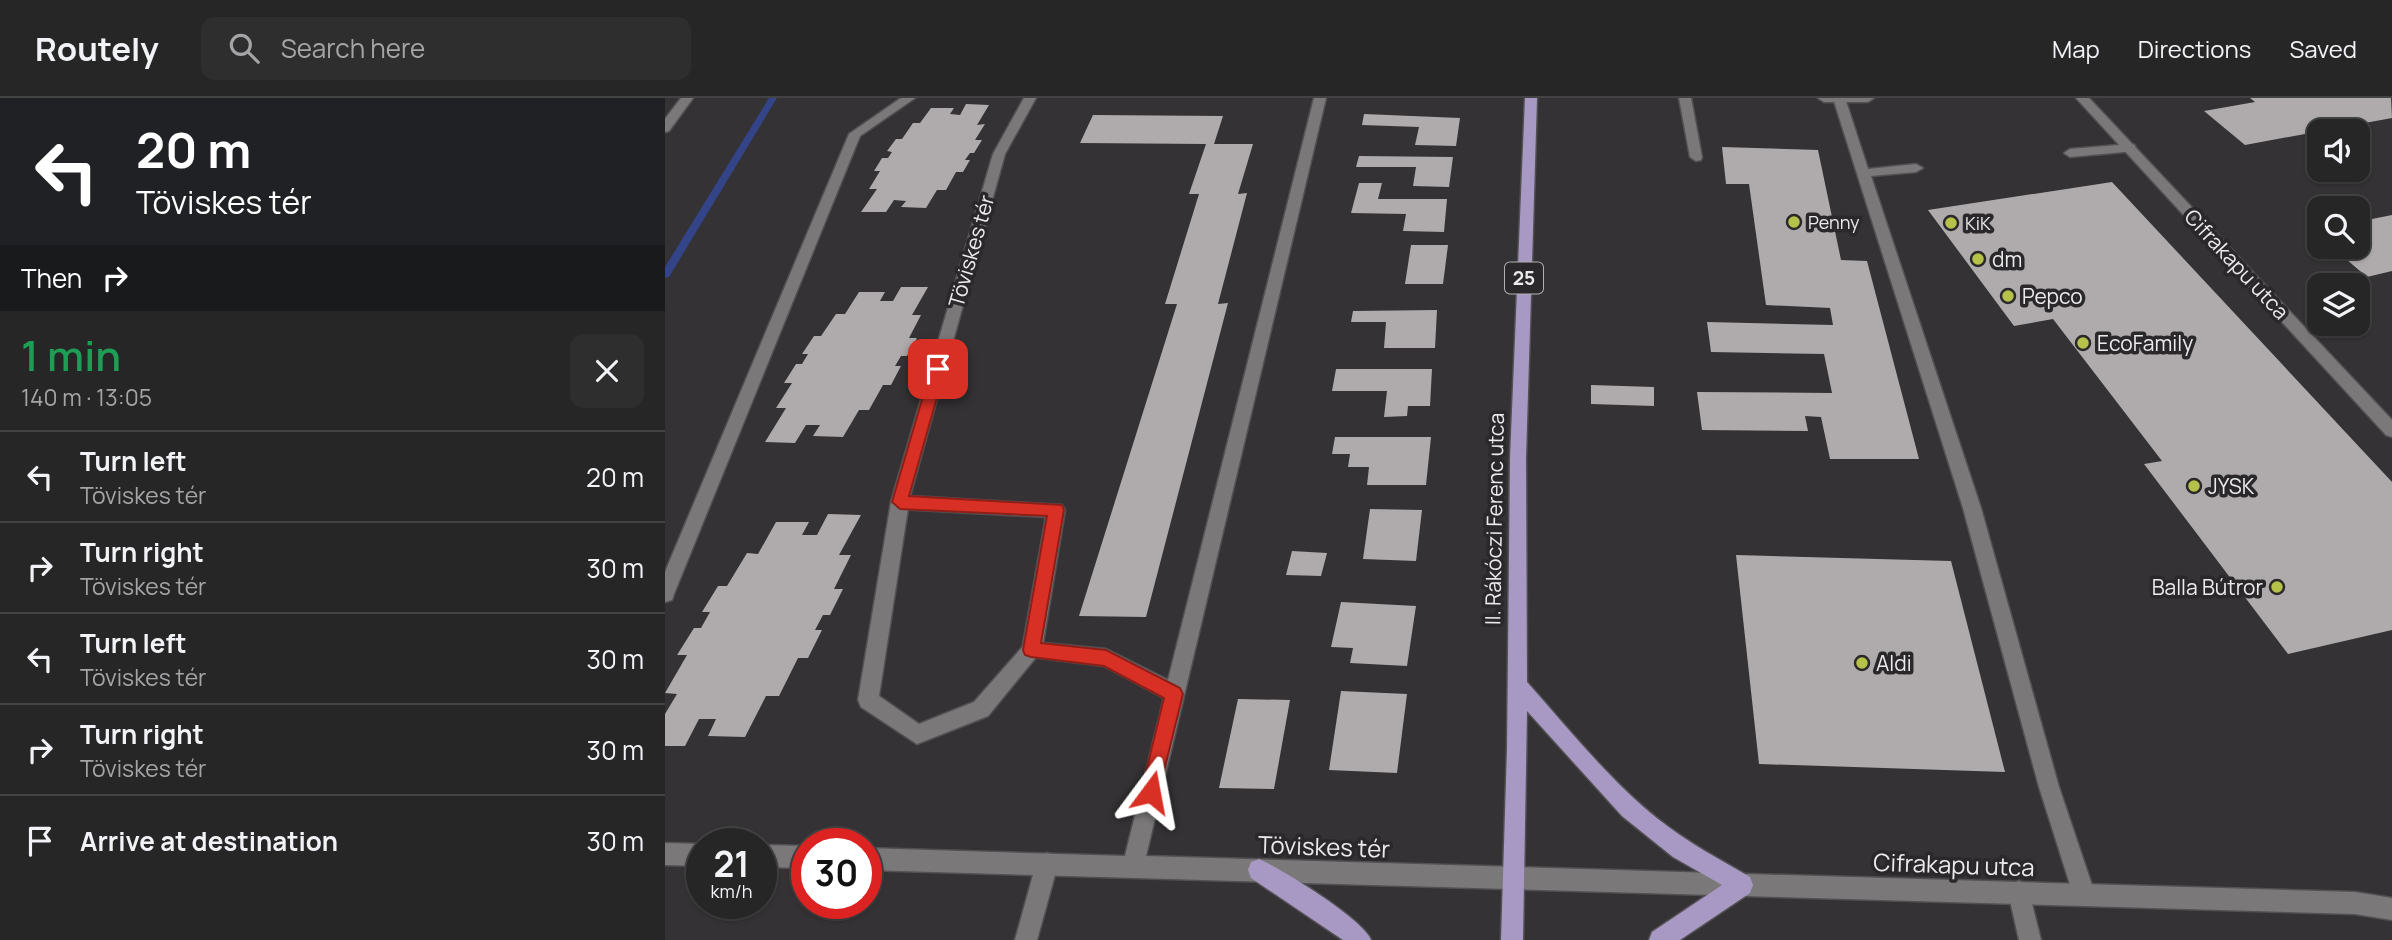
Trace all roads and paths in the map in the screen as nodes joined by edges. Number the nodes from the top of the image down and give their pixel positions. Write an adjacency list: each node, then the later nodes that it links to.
1 (687, 98): 11 (street)
2 (909, 98): 19 (street)
3 (1030, 98): 18 (street, Töviskes tér)
4 (1320, 98): 22 (street)
5 (1531, 98): 21 (main road, II. Rákóczi Ferenc utca / 25)
6 (1685, 98): 14 (street)
7 (1824, 98): 8 (street)
8 (1839, 98): 9 (street); 16 (street)
9 (1868, 98)
10 (2082, 98): 12 (street, Cifrakapu utca)
11 (665, 128)
12 (2130, 148): 13 (street); 17 (street, Cifrakapu utca)
13 (2070, 153)
14 (1696, 157)
15 (1916, 168): 16 (street)
16 (1863, 173): 32 (street)
17 (2392, 431)
18 (900, 502): 20 (street); 20 (street, Töviskes tér)
19 (665, 594)
20 (1031, 650): 22 (street)
21 (1516, 684): 29 (main road, II. Rákóczi Ferenc utca / 25); 30 (main road)
22 (1174, 694): 27 (street)
23 (665, 854): 24 (street)
24 (686, 855)
25 (882, 859): 26 (street, Töviskes tér)
26 (1047, 864): 27 (street, Töviskes tér); 34 (street)
27 (1133, 866): 28 (street, Töviskes tér)
28 (1259, 870): 29 (street, Töviskes tér); 35 (main road)
29 (1514, 877): 30 (street, Cifrakapu utca); 36 (main road, II. Rákóczi Ferenc utca / 25)
30 (1742, 885): 31 (street, Cifrakapu utca); 37 (main road)
31 (2019, 892): 32 (street, Cifrakapu utca); 38 (street)
32 (2084, 894): 33 (street, Cifrakapu utca)
33 (2392, 909)
34 (1026, 940)
35 (1360, 940)
36 (1513, 940)
37 (1660, 940)
38 (2030, 940)

